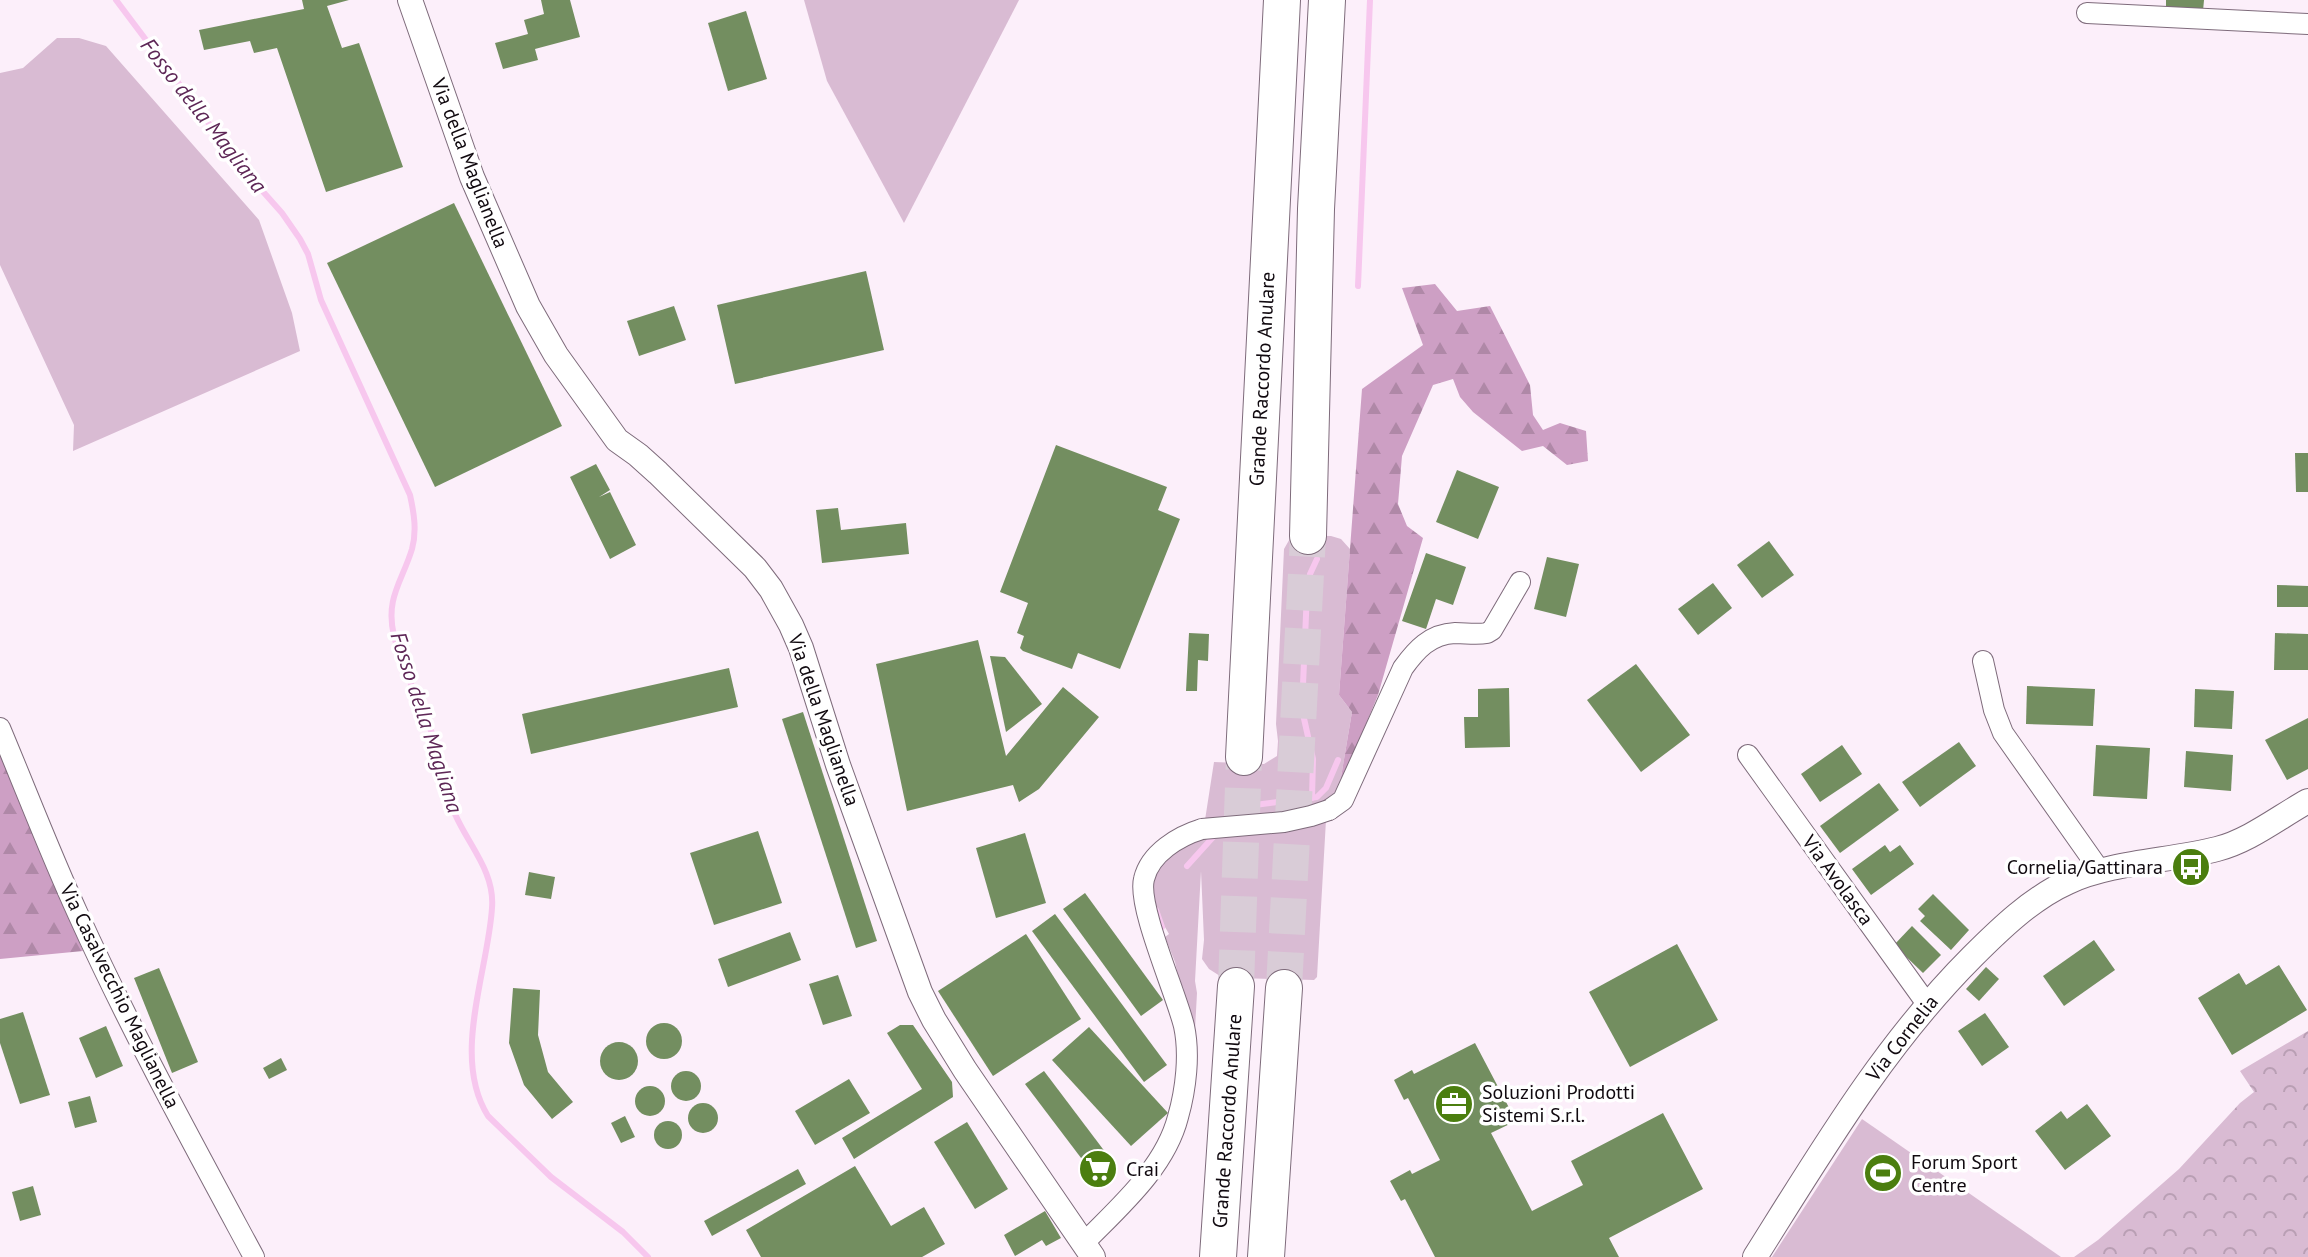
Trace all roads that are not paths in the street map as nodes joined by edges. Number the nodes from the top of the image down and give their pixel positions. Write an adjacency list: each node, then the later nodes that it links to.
1 (410, 0): 17 (street, Via della Maglianella)
2 (1282, 0): 11 (highway, Grande Raccordo Anulare)
3 (1327, 0): 6 (highway)
4 (2087, 13): 5 (street)
5 (2308, 24)
6 (1308, 536)
7 (1520, 582): 17 (street, bridge)
8 (1983, 661): 13 (street)
9 (0, 728): 19 (street, Via Casalvecchio Maglianella)
10 (1748, 755): 16 (street, Via Avolasca)
11 (1244, 757)
12 (2308, 801): 13 (street, Via Cornelia)
13 (2101, 872): 16 (street, Via Cornelia)
14 (1236, 986): 18 (highway, Grande Raccordo Anulare)
15 (1284, 988): 20 (highway)
16 (1927, 1004): 21 (street, Via Cornelia)
17 (1089, 1250)
18 (1218, 1254)
19 (254, 1257)
20 (1266, 1257)
21 (1755, 1257)

